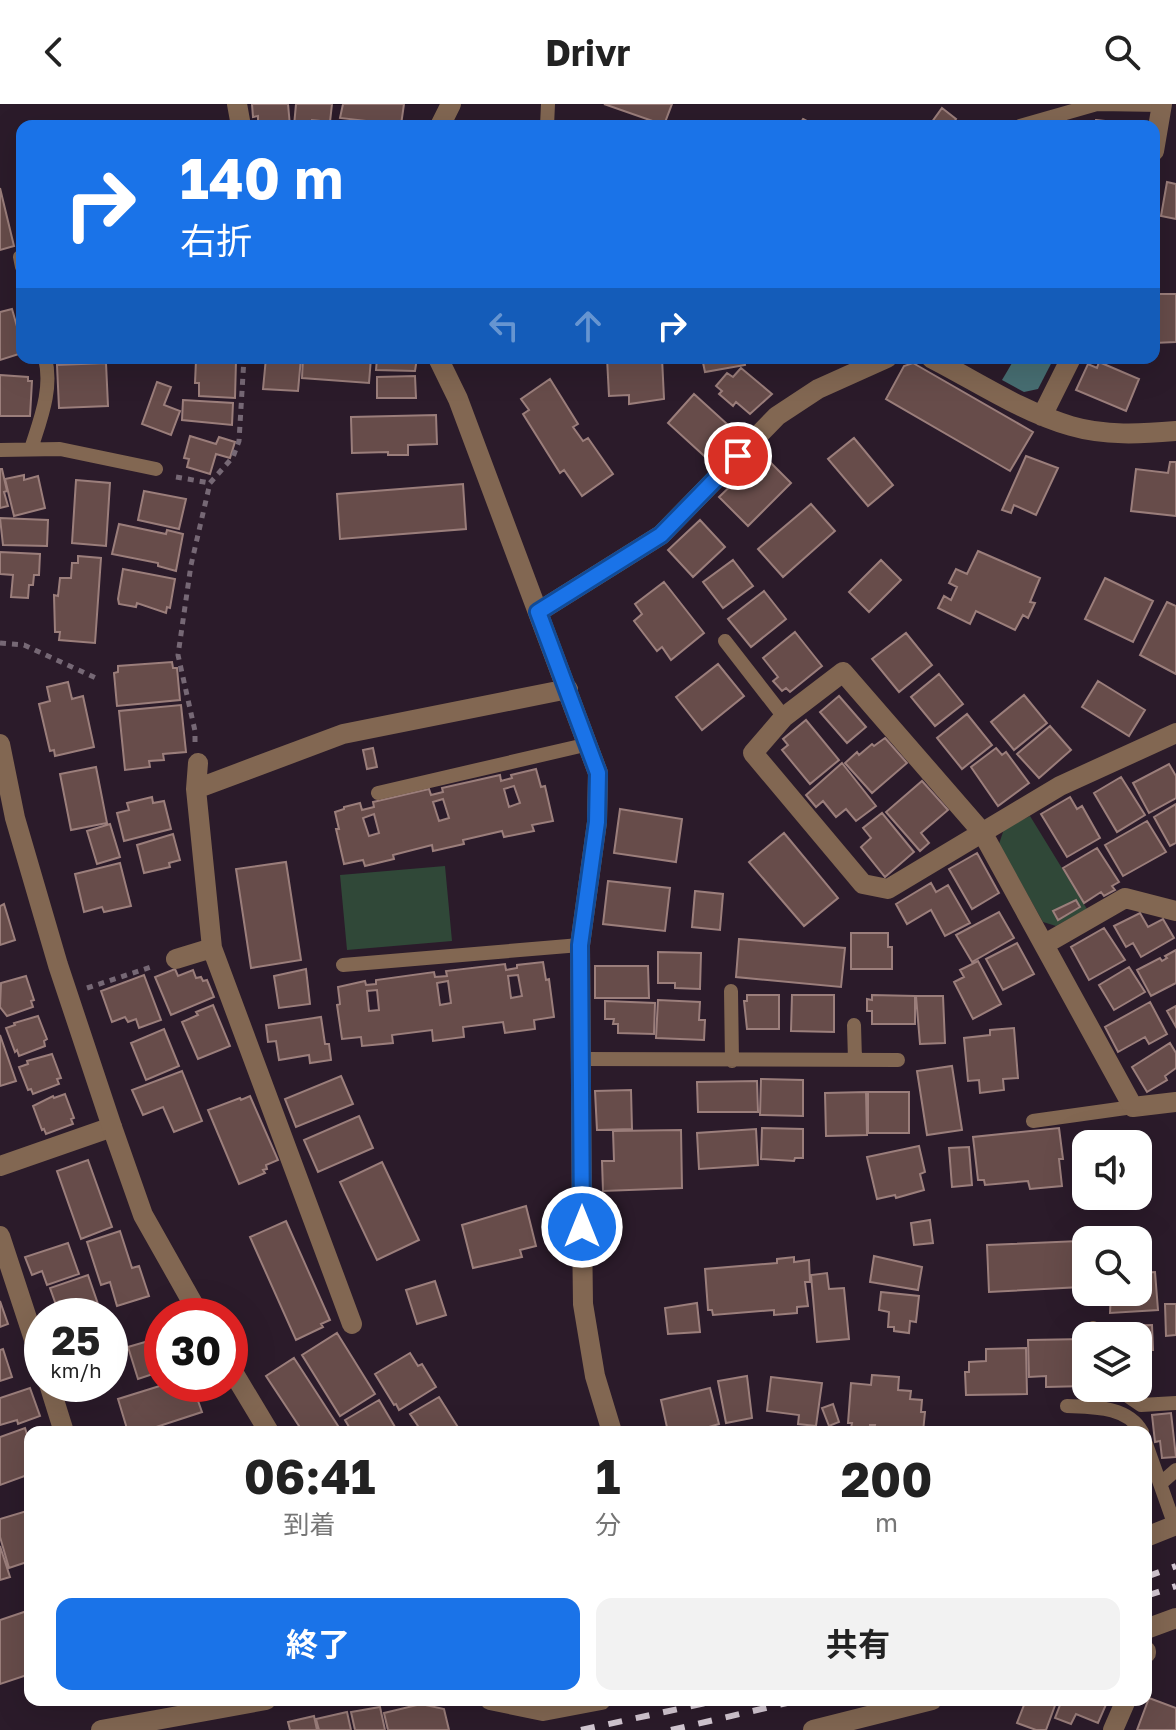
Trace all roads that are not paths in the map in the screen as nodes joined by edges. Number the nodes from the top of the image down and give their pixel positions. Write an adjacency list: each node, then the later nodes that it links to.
1 (1162, 104): 2 (lane)
2 (1041, 120)
3 (46, 364): 10 (lane)
4 (441, 364): 13 (street)
5 (874, 364): 13 (street)
6 (942, 364): 8 (street)
7 (1068, 364): 8 (street)
8 (1042, 416): 9 (street)
9 (1176, 431)
10 (31, 449): 11 (lane); 12 (lane)
11 (0, 450)
12 (156, 469)
13 (538, 612): 15 (street)
14 (725, 641): 16 (lane)
15 (568, 689): 19 (street); 21 (street)
16 (784, 717): 23 (street); 23 (street)
17 (1176, 733): 23 (street)
18 (0, 744): 39 (street)
19 (589, 744): 22 (lane); 26 (street)
20 (196, 755): 21 (street)
21 (196, 789): 27 (street)
22 (378, 793)
23 (982, 832): 25 (street)
24 (1176, 911): 25 (street)
25 (1045, 944): 37 (street)
26 (580, 945): 29 (lane); 32 (street)
27 (212, 948): 28 (street); 44 (street)
28 (176, 959)
29 (343, 965)
30 (731, 991): 35 (lane)
31 (854, 1025): 33 (lane)
32 (582, 1059): 35 (lane); 52 (street)
33 (855, 1060): 34 (lane); 35 (lane)
34 (898, 1060)
35 (732, 1061)
36 (1176, 1102): 37 (street)
37 (1133, 1107): 38 (lane)
38 (1033, 1121)
39 (112, 1127): 40 (street); 42 (street)
40 (0, 1166)
41 (0, 1236): 43 (street)
42 (190, 1298)
43 (24, 1309)
44 (352, 1324)
45 (248, 1397): 51 (street)
46 (55, 1402): 50 (street)
47 (1137, 1402): 48 (lane)
48 (1176, 1403)
49 (1067, 1406): 53 (lane)
50 (62, 1426)
51 (265, 1426)
52 (610, 1426)
53 (1139, 1426)
54 (1152, 1461): 56 (lane)
55 (1176, 1470): 56 (lane)
56 (1160, 1484): 57 (lane)
57 (1176, 1526): 58 (street)
58 (1152, 1535)
59 (1176, 1618): 60 (street)
60 (1152, 1627)
61 (192, 1706): 66 (street)
62 (519, 1706): 63 (street)
63 (569, 1706)
64 (908, 1706): 68 (street)
65 (1123, 1706): 69 (street)
66 (155, 1709): 67 (street)
67 (101, 1730)
68 (813, 1730)
69 (1113, 1730)

